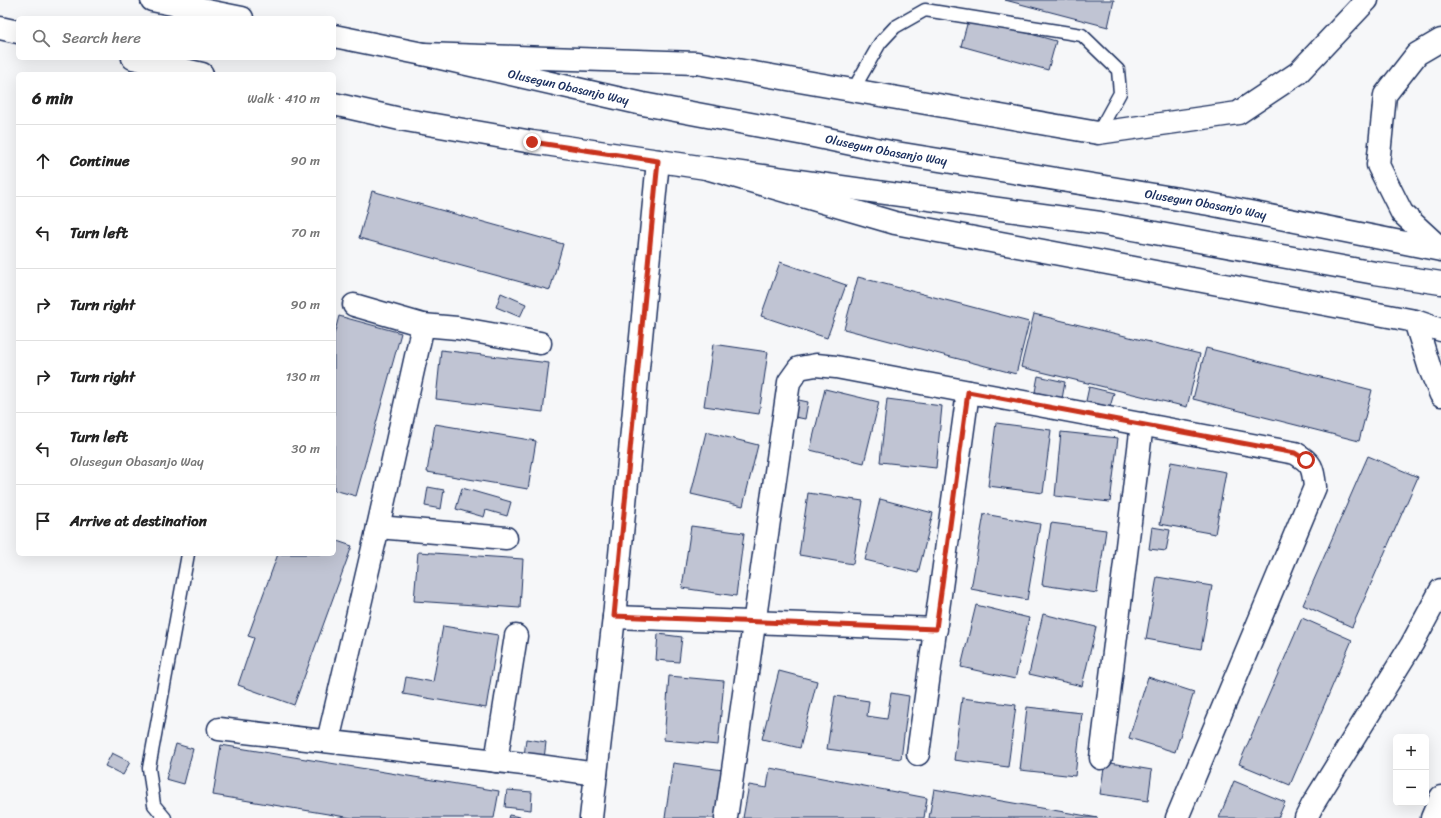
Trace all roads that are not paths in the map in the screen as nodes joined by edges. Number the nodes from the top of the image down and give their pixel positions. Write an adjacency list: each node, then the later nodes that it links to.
1 (152, 0): 3 (main road)
2 (1367, 0): 13 (main road)
3 (232, 16)
4 (0, 28): 5 (main road)
5 (16, 32)
6 (336, 36): 8 (main road, Olusegun Obasanjo Way)
7 (1441, 40): 16 (main road)
8 (423, 54): 11 (main road); 16 (main road, Olusegun Obasanjo Way)
9 (142, 60): 10 (main road)
10 (193, 72)
11 (853, 90): 13 (main road); 13 (lane)
12 (336, 104): 14 (main road)
13 (1098, 133)
14 (658, 161): 15 (main road); 30 (main road)
15 (706, 168): 17 (main road); 19 (main road)
16 (1441, 249)
17 (1441, 283)
18 (354, 305): 20 (main road)
19 (1415, 321): 21 (main road); 24 (main road)
20 (424, 325): 22 (main road); 26 (main road)
21 (1441, 330)
22 (540, 343)
23 (968, 392): 25 (main road); 31 (main road); 32 (main road)
24 (1441, 395)
25 (1142, 424): 37 (main road); 44 (main road)
26 (378, 527): 27 (main road); 35 (main road)
27 (506, 538)
28 (188, 556): 41 (lane)
29 (1441, 590): 45 (main road)
30 (614, 616): 31 (main road); 39 (main road)
31 (754, 621): 32 (main road); 43 (main road)
32 (936, 629): 36 (main road)
33 (516, 636): 38 (main road)
34 (219, 729): 35 (main road)
35 (328, 741): 38 (main road)
36 (918, 754)
37 (1101, 758)
38 (496, 761): 39 (main road)
39 (596, 774): 42 (main road)
40 (1441, 797): 46 (main road)
41 (164, 818)
42 (591, 818)
43 (726, 818)
44 (1177, 818)
45 (1306, 818)
46 (1432, 818)

